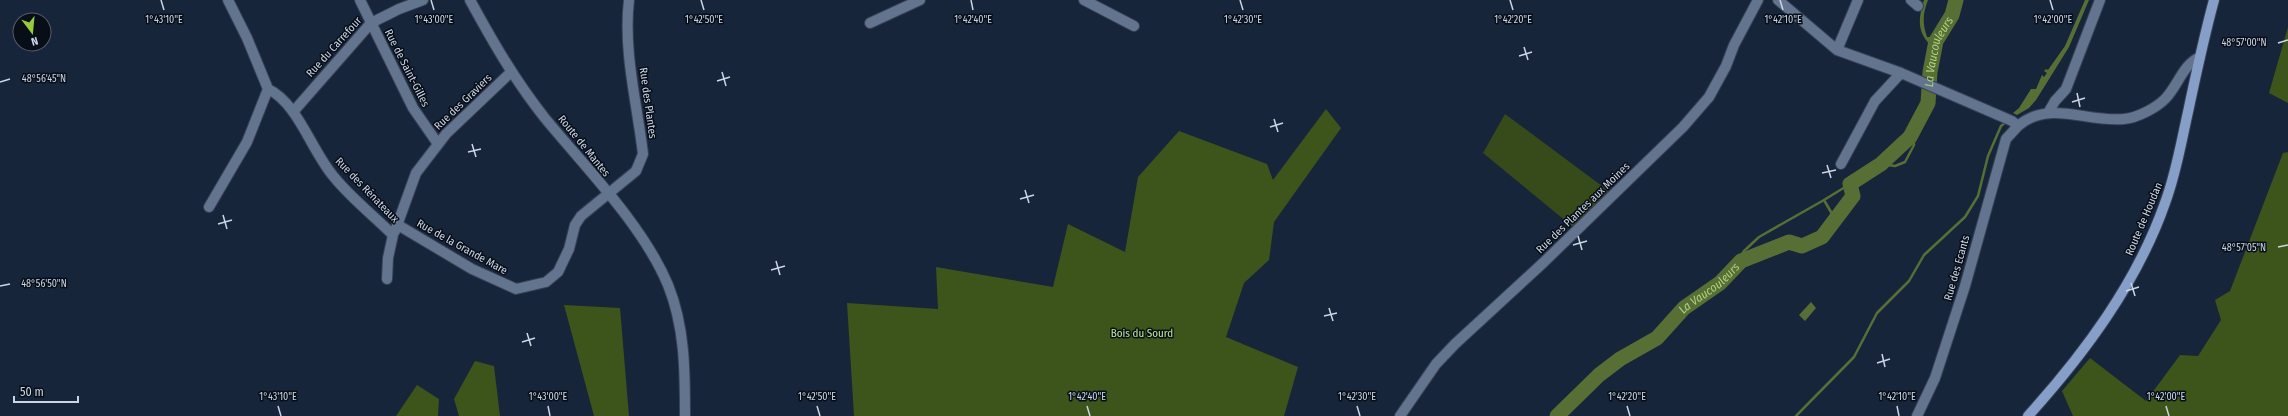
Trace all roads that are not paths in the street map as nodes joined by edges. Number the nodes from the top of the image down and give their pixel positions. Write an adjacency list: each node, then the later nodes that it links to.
1 (228, 0): 20 (street, Rue des Rénateaux)
2 (360, 0): 13 (street, Rue de Saint-Gilles)
3 (423, 0): 13 (street, Rue du Carrefour)
4 (470, 0): 18 (street, Route de Mantes)
5 (629, 0): 26 (street, Rue des Plantes)
6 (920, 0): 14 (street)
7 (1084, 0): 15 (street)
8 (1758, 0): 32 (street, Rue des Plantes aux Moines)
9 (1778, 0): 16 (street)
10 (1858, 0): 16 (street)
11 (2100, 0): 22 (street)
12 (2214, 0): 17 (main road, Route de Houdan)
13 (371, 23): 21 (street, Rue du Carrefour); 24 (street, Rue de Saint-Gilles)
14 (870, 23)
15 (1134, 26)
16 (1836, 50): 19 (street)
17 (2200, 57): 22 (street); 34 (main road, Route de Houdan)
18 (510, 73): 24 (street, Rue des Graviers); 26 (street, Route de Mantes)
19 (1901, 73): 23 (street); 25 (street)
20 (268, 89): 21 (street, Rue des Rénateaux); 27 (street)
21 (293, 112): 29 (street, Rue des Rénateaux)
22 (2048, 113): 23 (street, Rue des Ecants)
23 (2011, 122): 33 (street, Rue des Ecants)
24 (438, 144): 28 (street, Rue des Graviers)
25 (1842, 164)
26 (608, 195): 28 (street, Rue de la Grande Mare); 31 (street, Route de Mantes)
27 (209, 207)
28 (398, 225): 29 (street, Rue des Graviers)
29 (393, 235): 30 (street, Rue des Rénateaux)
30 (387, 279)
31 (685, 416)
32 (1400, 416)
33 (1917, 416)
34 (2028, 416)

